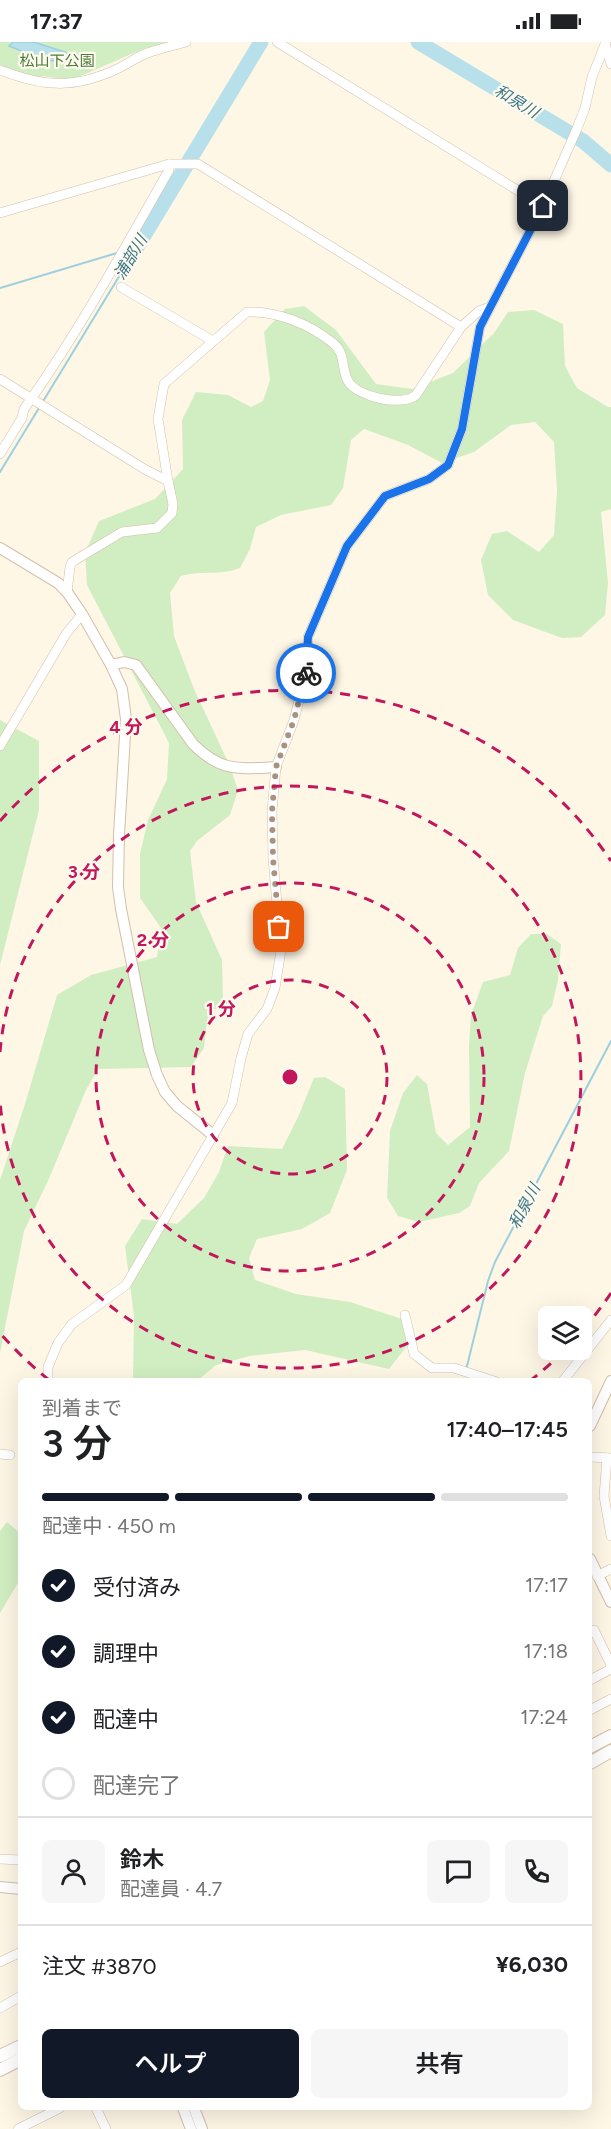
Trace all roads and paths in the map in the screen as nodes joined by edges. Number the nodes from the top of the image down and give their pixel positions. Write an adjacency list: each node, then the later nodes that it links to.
1 (186, 42): 5 (street)
2 (277, 42): 7 (street)
3 (605, 43): 4 (street); 7 (street)
4 (611, 64)
5 (0, 70)
6 (172, 164): 8 (street); 11 (street); 14 (street)
7 (543, 206): 10 (street)
8 (0, 213)
9 (121, 286): 12 (street)
10 (490, 307): 11 (street); 22 (street)
11 (461, 327): 12 (street)
12 (213, 341): 16 (street)
13 (0, 379): 14 (street)
14 (32, 398): 15 (street); 16 (street)
15 (0, 454)
16 (168, 481): 18 (street)
17 (0, 548): 18 (street)
18 (67, 592): 19 (street)
19 (82, 614): 20 (street); 21 (street)
20 (111, 665): 22 (street); 23 (street)
21 (0, 746)
22 (276, 767): 23 (street)
23 (213, 1135): 26 (street)
24 (405, 1315): 27 (street)
25 (611, 1320): 28 (street)
26 (48, 1378)
27 (485, 1378)
28 (565, 1378)
29 (611, 1381): 30 (street)
30 (592, 1422)
31 (592, 1458): 32 (street)
32 (609, 1458): 33 (street)
33 (609, 1519): 34 (street)
34 (611, 1536)
35 (592, 1564): 37 (street)
36 (611, 1569): 37 (street)
37 (597, 1576): 38 (street)
38 (611, 1602)
39 (592, 1631): 40 (street)
40 (611, 1665)
41 (611, 1669): 42 (street)
42 (592, 1679)
43 (611, 1699): 44 (street)
44 (592, 1709)
45 (611, 1736): 46 (main road)
46 (592, 1746)
47 (611, 1752): 48 (main road)
48 (592, 1762)
49 (18, 1858): 50 (street)
50 (0, 1859)
51 (0, 1887): 52 (street)
52 (18, 1889)
53 (18, 1953): 54 (street)
54 (0, 1962)
55 (18, 1998): 56 (street)
56 (0, 2008)
57 (18, 2047): 58 (main road)
58 (0, 2056)
59 (18, 2061): 60 (main road)
60 (0, 2070)
61 (56, 2110): 65 (street)
62 (97, 2110): 66 (street)
63 (184, 2110): 67 (street)
64 (195, 2110): 68 (street)
65 (18, 2129)
66 (105, 2129)
67 (191, 2129)
68 (202, 2129)

